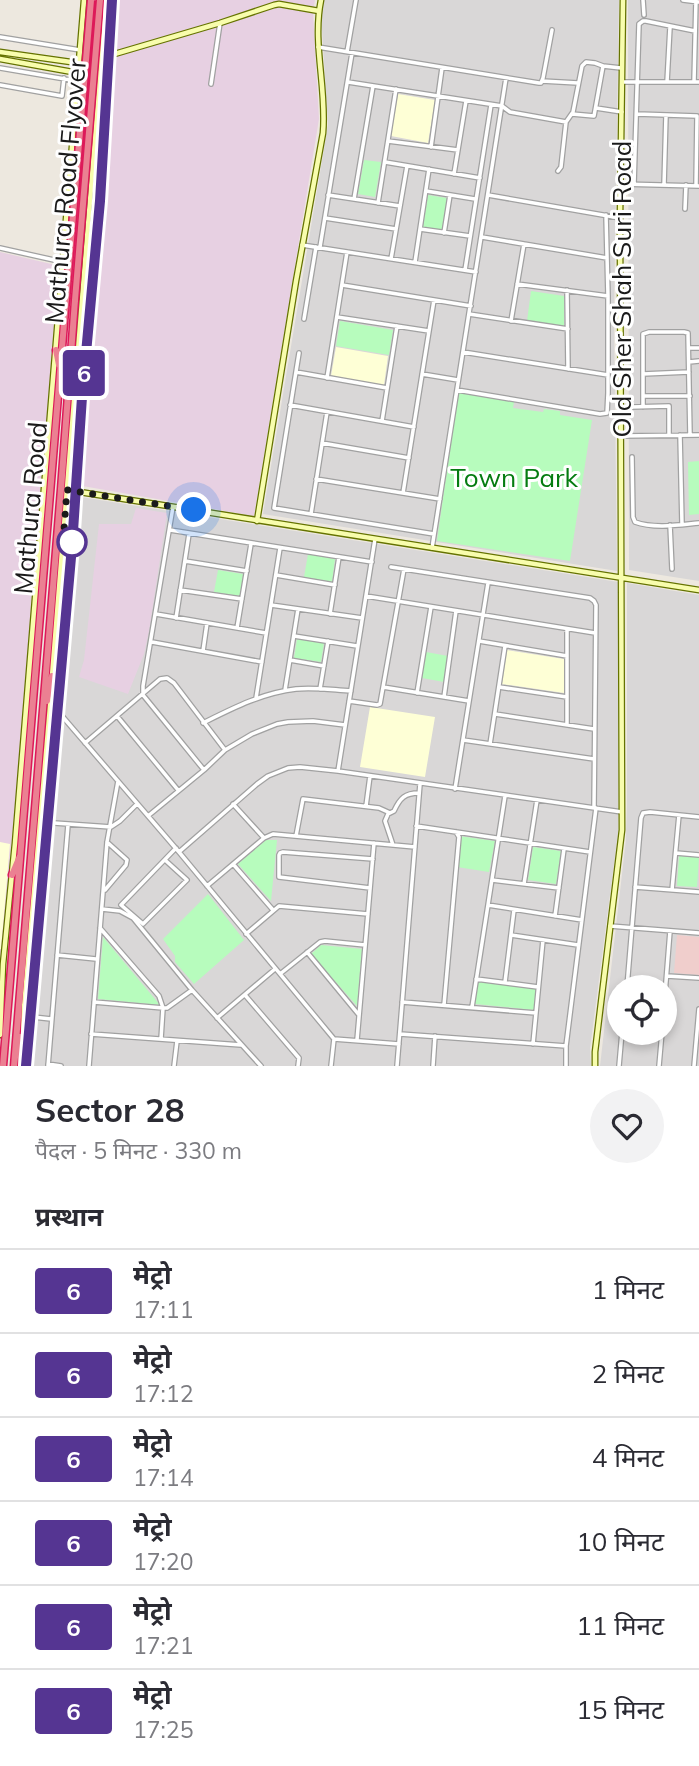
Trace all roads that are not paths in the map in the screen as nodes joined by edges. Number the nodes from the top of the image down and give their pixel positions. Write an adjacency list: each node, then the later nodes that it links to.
1 (84, 0): 20 (street)
2 (91, 0): 127 (highway, Mathura Road Flyover, bridge)
3 (100, 0): 222 (highway, Mathura Road Flyover, bridge)
4 (106, 0): 23 (street)
5 (321, 0): 11 (street)
6 (356, 0): 22 (street)
7 (624, 0): 30 (street, Old Sher Shah Suri Road)
8 (643, 0): 12 (street)
9 (684, 0): 10 (street)
10 (697, 1): 13 (street)
11 (319, 11): 14 (street); 19 (street)
12 (644, 15)
13 (697, 21): 17 (street)
14 (220, 23): 23 (street); 42 (street)
15 (670, 27): 17 (street); 38 (street); 39 (street)
16 (552, 30): 35 (street)
17 (695, 31): 24 (street)
18 (0, 37): 20 (street)
19 (318, 47): 22 (street); 91 (street)
20 (80, 50): 26 (street)
21 (0, 52): 26 (street)
22 (350, 52): 29 (street); 36 (street)
23 (101, 58): 57 (street)
24 (697, 59): 40 (street)
25 (0, 60): 31 (street)
26 (78, 63): 31 (street)
27 (603, 66): 30 (street); 41 (street); 50 (street)
28 (0, 68): 32 (street)
29 (442, 68): 33 (street); 46 (street)
30 (623, 68): 37 (street, Old Sher Shah Suri Road)
31 (78, 73): 34 (street)
32 (64, 78): 34 (street); 43 (street)
33 (506, 78): 35 (street); 49 (street)
34 (77, 81): 56 (street)
35 (542, 81): 41 (street)
36 (348, 82): 44 (street); 74 (street)
37 (623, 82): 38 (street); 51 (street, Old Sher Shah Suri Road)
38 (637, 82): 39 (street); 53 (street)
39 (667, 82): 40 (street)
40 (697, 82)
41 (578, 83): 52 (street)
42 (211, 84)
43 (0, 85)
44 (373, 86): 45 (street); 77 (street)
45 (396, 89): 46 (street); 59 (street)
46 (438, 96): 47 (street); 60 (street)
47 (466, 101): 48 (street); 61 (street)
48 (491, 105): 49 (street); 67 (street)
49 (502, 106): 58 (street); 76 (street)
50 (596, 108): 51 (street); 52 (street)
51 (622, 112): 68 (street, Old Sher Shah Suri Road)
52 (572, 114): 58 (street)
53 (637, 114): 54 (street); 69 (street)
54 (666, 115): 55 (street); 70 (street)
55 (698, 116): 72 (street)
56 (74, 118): 57 (street); 97 (street)
57 (96, 121): 149 (street)
58 (566, 122): 65 (street)
59 (387, 141): 60 (street); 62 (street)
60 (431, 147): 61 (street)
61 (458, 150): 66 (street)
62 (384, 162): 63 (street); 79 (street)
63 (407, 166): 64 (street); 80 (street)
64 (429, 169): 66 (street); 73 (street)
65 (558, 171)
66 (454, 174): 67 (street)
67 (480, 178): 78 (street)
68 (621, 184): 69 (street); 84 (street, Old Sher Shah Suri Road)
69 (634, 184): 70 (street)
70 (664, 185): 71 (street)
71 (686, 186): 72 (street); 81 (street)
72 (697, 186)
73 (426, 191): 75 (street); 86 (street)
74 (328, 195): 77 (street); 83 (street)
75 (450, 195): 78 (street); 87 (street)
76 (488, 195): 82 (street); 89 (street)
77 (354, 199): 79 (street)
78 (476, 200): 88 (street)
79 (378, 203): 80 (street)
80 (400, 206): 85 (street)
81 (685, 209)
82 (606, 215): 84 (street); 95 (street)
83 (325, 218): 85 (street); 92 (street)
84 (620, 218): 144 (street, Old Sher Shah Suri Road)
85 (396, 229): 96 (street)
86 (420, 229): 87 (street); 98 (street)
87 (443, 233): 88 (street)
88 (470, 236): 99 (street)
89 (482, 237): 90 (street); 100 (street)
90 (524, 244): 95 (street); 101 (street)
91 (302, 245): 92 (street); 154 (street)
92 (318, 247): 94 (street); 109 (street)
93 (0, 248): 97 (street)
94 (347, 252): 96 (street); 102 (street)
95 (607, 258): 104 (street)
96 (391, 259): 98 (street)
97 (63, 262): 116 (street)
98 (415, 262): 99 (street)
99 (465, 270): 100 (street)
100 (476, 272): 106 (street)
101 (517, 284): 103 (street); 110 (street)
102 (342, 285): 105 (street); 108 (street)
103 (567, 290): 104 (street); 112 (street)
104 (608, 296): 126 (street)
105 (434, 300): 106 (street); 113 (street)
106 (471, 306): 107 (street)
107 (469, 314): 110 (street); 117 (street)
108 (337, 317): 111 (street); 128 (street)
109 (304, 319)
110 (511, 321): 112 (street)
111 (397, 326): 113 (street); 130 (street)
112 (568, 330): 121 (street)
113 (429, 331): 124 (street)
114 (689, 348): 115 (street); 120 (street); 125 (street)
115 (699, 348)
116 (56, 350): 127 (highway); 273 (street)
117 (463, 352): 121 (street); 129 (street)
118 (299, 353): 122 (street)
119 (699, 361): 120 (street)
120 (689, 362): 123 (street)
121 (568, 369): 126 (street)
122 (296, 372): 128 (street); 134 (street)
123 (690, 372): 125 (street); 133 (street)
124 (422, 374): 129 (street); 139 (street)
125 (642, 374): 132 (street)
126 (608, 375): 131 (street)
127 (60, 377): 266 (highway, Mathura Road)
128 (327, 378): 130 (street)
129 (459, 380): 131 (street)
130 (387, 388): 138 (street)
131 (457, 390): 151 (street)
132 (643, 396): 133 (street); 136 (street)
133 (690, 396): 142 (street)
134 (290, 405): 137 (street); 153 (street)
135 (631, 407): 136 (street)
136 (643, 407): 140 (street)
137 (327, 412): 138 (street); 145 (street)
138 (382, 421): 139 (street)
139 (414, 426): 147 (street)
140 (669, 435): 141 (street); 144 (street)
141 (680, 435): 142 (street); 156 (street)
142 (690, 435): 143 (street)
143 (699, 435)
144 (620, 436): 173 (street, Old Sher Shah Suri Road)
145 (322, 443): 147 (street); 148 (street)
146 (632, 457): 157 (street)
147 (409, 458): 150 (street)
148 (316, 480): 150 (street); 153 (street)
149 (67, 490): 152 (street); 206 (street)
150 (403, 493): 151 (street)
151 (440, 499): 160 (street)
152 (173, 507): 154 (street); 158 (street)
153 (311, 514): 160 (street)
154 (257, 520): 161 (street)
155 (699, 523): 156 (street)
156 (682, 524): 157 (street)
157 (670, 525): 170 (street)
158 (169, 530): 159 (street); 185 (street)
159 (189, 534): 162 (street); 166 (street)
160 (434, 534): 164 (street)
161 (375, 539): 164 (street); 167 (street)
162 (251, 544): 163 (street); 171 (street)
163 (280, 548): 165 (street); 172 (street)
164 (432, 548): 173 (street)
165 (339, 557): 167 (street); 175 (street)
166 (185, 561): 171 (street); 176 (street)
167 (372, 562): 178 (street)
168 (391, 567): 169 (street)
169 (404, 569): 174 (street); 180 (street)
170 (672, 569)
171 (247, 570): 179 (street)
172 (276, 575): 175 (street); 181 (street)
173 (622, 578): 177 (street); 246 (street, Old Sher Shah Suri Road)
174 (488, 583): 187 (street); 194 (street)
175 (335, 584): 186 (street)
176 (180, 590): 179 (street); 188 (street)
177 (699, 590)
178 (366, 596): 180 (street); 189 (street)
179 (242, 599): 191 (street)
180 (398, 601): 182 (street); 207 (street)
181 (271, 605): 183 (street); 193 (street)
182 (431, 607): 184 (street); 212 (street)
183 (298, 609): 186 (street); 195 (street)
184 (456, 611): 187 (street); 214 (street)
185 (156, 614): 188 (street); 198 (street)
186 (330, 614): 189 (street)
187 (483, 615): 192 (street); 197 (street)
188 (176, 618): 190 (street)
189 (363, 618): 199 (street)
190 (207, 623): 191 (street); 201 (street)
191 (237, 628): 193 (street)
192 (567, 629): 194 (street); 202 (street)
193 (266, 633): 204 (street)
194 (595, 634): 226 (street)
195 (294, 636): 196 (street); 203 (street)
196 (328, 641): 199 (street); 205 (street)
197 (479, 641): 200 (street); 218 (street)
198 (152, 642): 201 (street); 213 (street)
199 (358, 646): 211 (street)
200 (505, 646): 202 (street); 208 (street)
201 (203, 651): 204 (street)
202 (567, 656): 215 (street)
203 (290, 660): 205 (street); 210 (street)
204 (262, 662): 216 (street)
205 (324, 666): 209 (street)
206 (52, 676): 219 (street); 222 (highway)
207 (383, 687): 212 (street); 217 (street)
208 (499, 687): 215 (street); 220 (street)
209 (320, 689): 210 (street); 211 (street)
210 (285, 691): 216 (street)
211 (351, 691): 217 (street)
212 (417, 693): 214 (street)
213 (143, 695): 221 (street); 223 (street); 232 (street)
214 (444, 697): 218 (street)
215 (567, 697): 225 (street)
216 (256, 698): 223 (street)
217 (349, 701): 224 (street)
218 (469, 701): 227 (street)
219 (50, 702): 228 (street); 251 (street)
220 (495, 714): 225 (street); 229 (street)
221 (117, 716): 228 (street); 238 (street)
222 (42, 721): 316 (highway)
223 (203, 723): 230 (street)
224 (345, 725): 230 (street); 233 (street)
225 (567, 725): 226 (street)
226 (594, 729): 231 (street)
227 (463, 740): 229 (street); 237 (street)
228 (85, 743): 235 (street)
229 (490, 744): 231 (street)
230 (225, 750): 232 (street)
231 (594, 759): 245 (street)
232 (204, 770): 238 (street)
233 (338, 771): 234 (street); 243 (street)
234 (370, 776): 236 (street); 244 (street)
235 (118, 781): 242 (street); 254 (street)
236 (420, 783): 237 (street); 239 (street)
237 (456, 789): 240 (street)
238 (178, 790): 249 (street)
239 (419, 793): 247 (street); 253 (street)
240 (505, 796): 241 (street); 258 (street)
241 (537, 800): 245 (street); 260 (street)
242 (137, 804): 249 (street); 254 (street)
243 (233, 804): 257 (street); 265 (street)
244 (366, 806): 247 (street); 256 (street)
245 (595, 808): 246 (street); 267 (street)
246 (622, 812): 290 (street, Old Sher Shah Suri Road)
247 (390, 813): 262 (street)
248 (679, 815): 250 (street); 268 (street); 277 (street)
249 (148, 816): 265 (street)
250 (699, 817)
251 (40, 822): 252 (street); 323 (street)
252 (68, 825): 254 (street); 301 (street)
253 (416, 826): 255 (street); 263 (street)
254 (111, 827): 259 (street)
255 (456, 832): 258 (street); 317 (street)
256 (296, 836): 257 (street); 261 (street)
257 (264, 838): 272 (street)
258 (498, 838): 260 (street); 274 (street)
259 (107, 842): 281 (street); 281 (street)
260 (530, 843): 264 (street); 275 (street)
261 (374, 844): 262 (street); 270 (street)
262 (393, 845): 263 (street)
263 (415, 847): 315 (street)
264 (565, 848): 267 (street); 279 (street)
265 (177, 850): 271 (street); 276 (street)
266 (22, 851): 273 (highway); 328 (highway)
267 (590, 852): 289 (street)
268 (676, 853): 269 (street); 280 (street)
269 (699, 855)
270 (373, 859): 278 (street); 278 (street)
271 (165, 860): 271 (street)
272 (232, 864): 276 (street); 286 (street)
273 (12, 875): 328 (street)
274 (492, 880): 275 (street); 283 (street)
275 (524, 884): 279 (street)
276 (207, 886): 295 (street)
277 (635, 887): 280 (street); 292 (street)
278 (370, 888): 287 (street)
279 (559, 888): 288 (street)
280 (672, 890): 282 (street)
281 (103, 892): 284 (street)
282 (699, 892)
283 (488, 905): 285 (street); 309 (street)
284 (101, 908): 291 (street); 312 (street)
285 (514, 909): 288 (street); 296 (street)
286 (273, 910): 287 (street); 295 (street)
287 (368, 914): 298 (street)
288 (555, 916): 289 (street)
289 (582, 920): 299 (street)
290 (610, 926): 292 (street); 354 (street, Old Sher Shah Suri Road)
291 (100, 928): 302 (street); 319 (street)
292 (632, 928): 293 (street); 305 (street)
293 (670, 931): 294 (street); 306 (street)
294 (699, 933)
295 (246, 934): 303 (street)
296 (511, 935): 297 (street); 310 (street)
297 (543, 940): 299 (street); 311 (street)
298 (365, 945): 300 (street); 322 (street)
299 (579, 945): 340 (street)
300 (307, 952): 304 (street); 322 (street)
301 (57, 956): 302 (street); 325 (street)
302 (97, 960): 314 (street)
303 (275, 969): 304 (street); 313 (street)
304 (280, 974): 330 (street)
305 (627, 975)
306 (667, 975)
307 (677, 977): 308 (street)
308 (699, 978)
309 (476, 979): 310 (street); 318 (street)
310 (505, 982): 311 (street)
311 (538, 987): 321 (street)
312 (192, 990): 319 (street); 324 (street)
313 (245, 995): 324 (street); 349 (street)
314 (94, 1002): 319 (street); 326 (street)
315 (402, 1002): 317 (street); 327 (street)
316 (19, 1003): 343 (highway); 344 (highway)
317 (444, 1005): 318 (street)
318 (472, 1007): 321 (street)
319 (163, 1008): 331 (street)
320 (699, 1009): 334 (street)
321 (536, 1013): 336 (street)
322 (359, 1015): 332 (street)
323 (24, 1016): 325 (street); 344 (street)
324 (217, 1018): 337 (street)
325 (51, 1019): 341 (street)
326 (91, 1034): 331 (street); 346 (street)
327 (400, 1034): 329 (street); 335 (street)
328 (3, 1035): 342 (highway)
329 (435, 1036): 336 (street); 352 (street)
330 (334, 1038): 332 (street); 350 (street)
331 (161, 1039): 333 (street)
332 (357, 1040): 335 (street)
333 (177, 1041): 337 (street); 347 (street)
334 (698, 1042): 357 (street)
335 (399, 1044): 351 (street)
336 (533, 1044): 340 (street)
337 (241, 1045): 348 (street)
338 (621, 1045): 355 (street)
339 (661, 1045): 356 (street)
340 (566, 1046): 353 (street)
341 (48, 1065): 345 (street)
342 (4, 1066)
343 (14, 1066)
344 (21, 1066)
345 (61, 1066)
346 (89, 1066)
347 (174, 1066)
348 (261, 1066)
349 (298, 1066)
350 (331, 1066)
351 (397, 1066)
352 (433, 1066)
353 (566, 1066)
354 (596, 1066)
355 (619, 1066)
356 (659, 1066)
357 (694, 1066)

